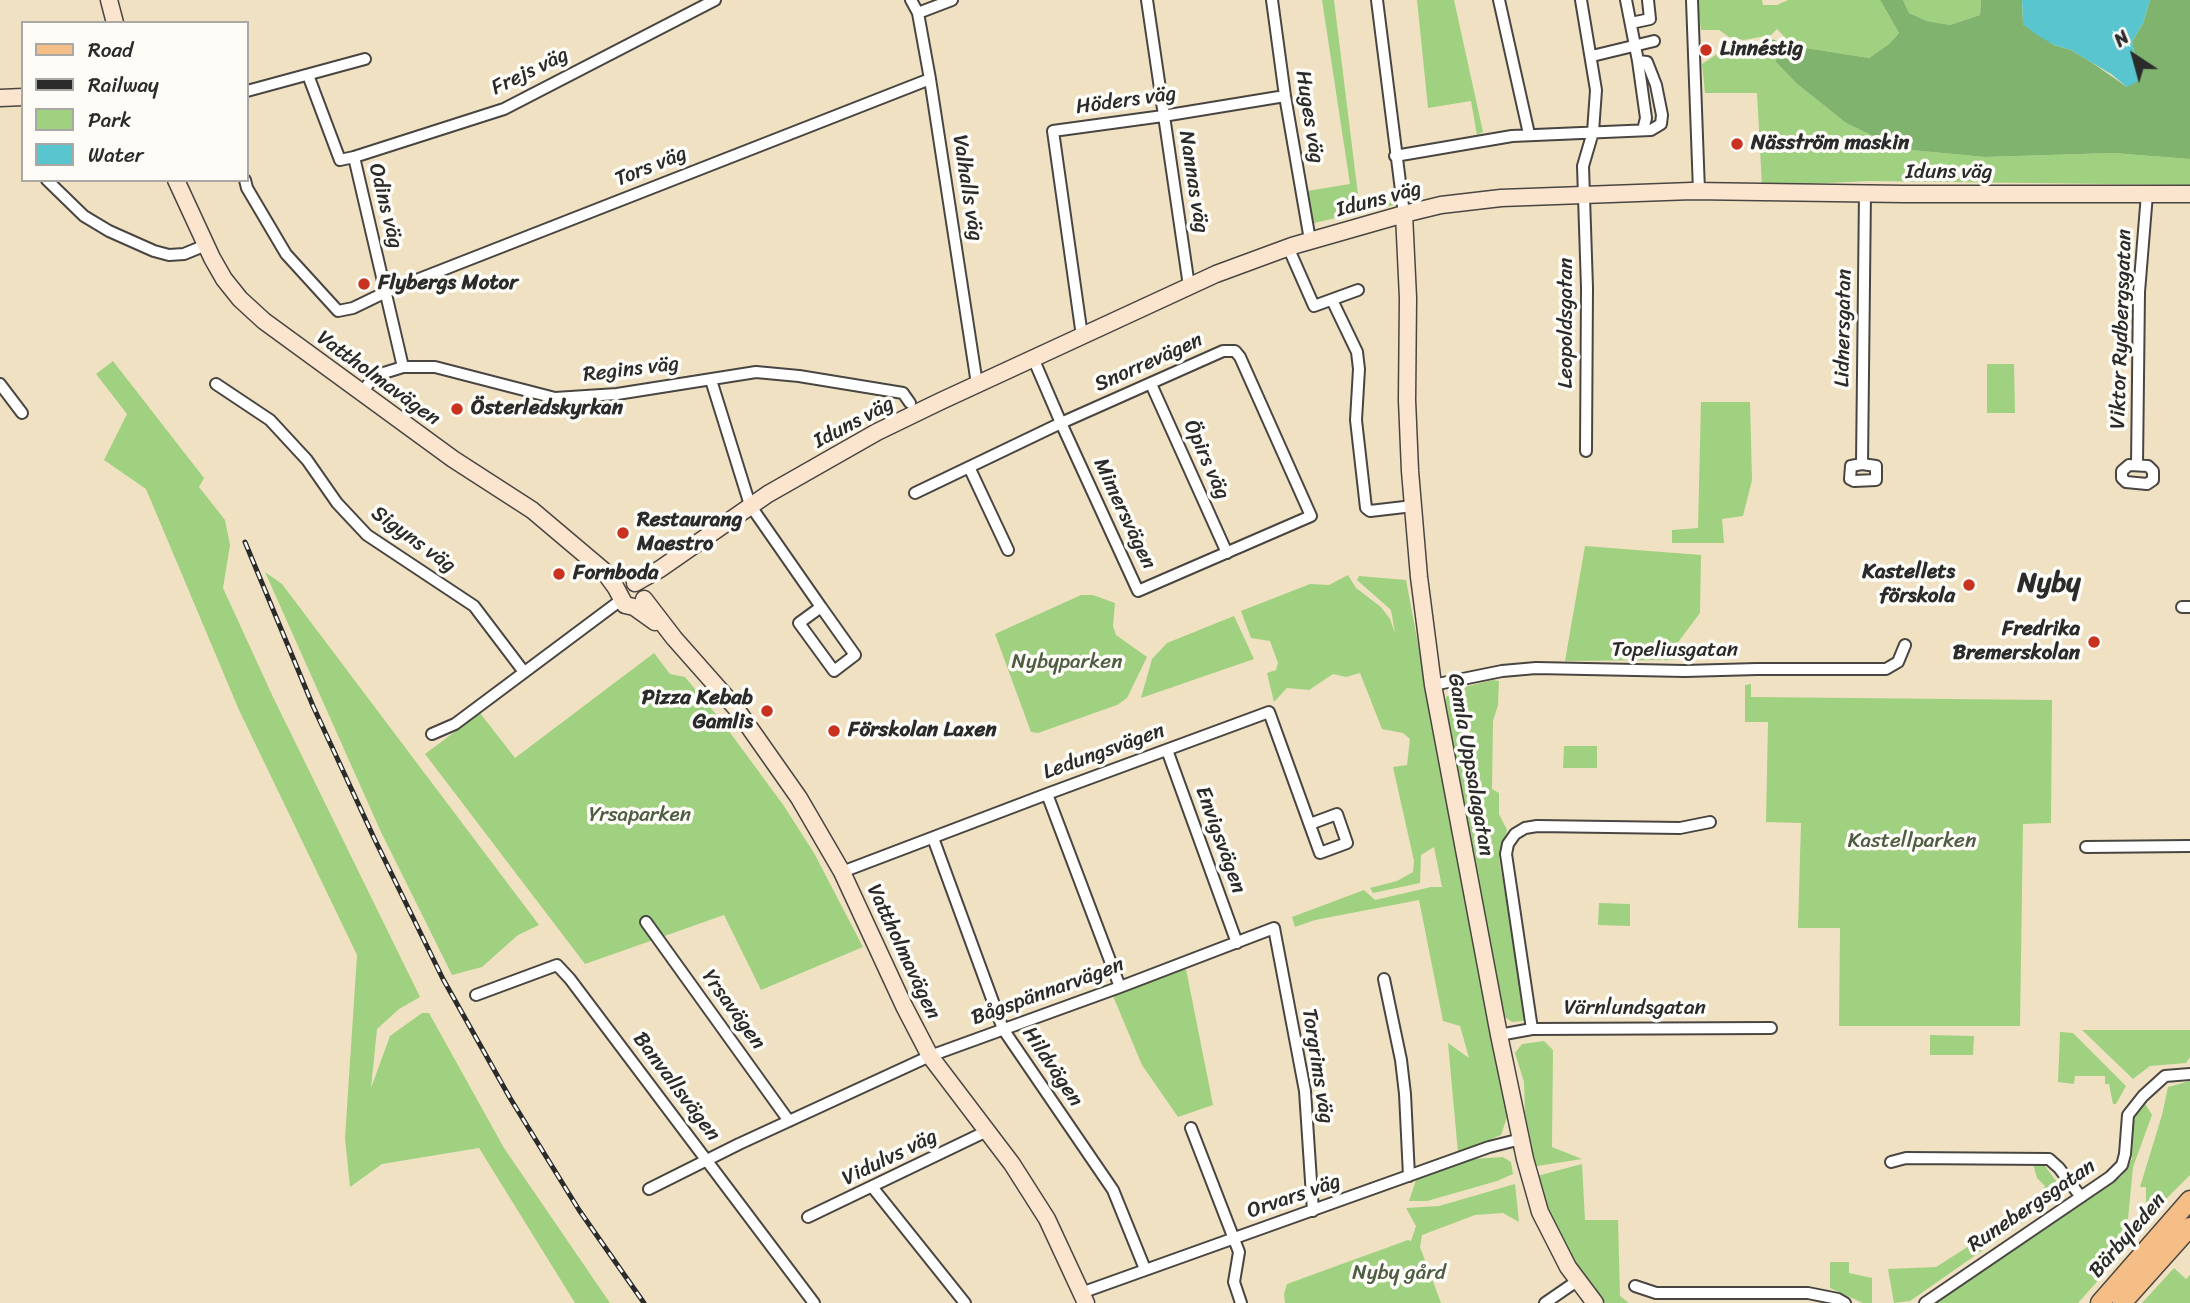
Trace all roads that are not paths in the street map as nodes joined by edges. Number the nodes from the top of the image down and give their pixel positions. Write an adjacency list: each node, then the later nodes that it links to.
1 (109, 0): 14 (street)
2 (715, 0): 30 (street, Frejs väg)
3 (911, 0): 13 (street, Valhalls väg)
4 (952, 0): 13 (street)
5 (1147, 0): 26 (street, Nannas väg)
6 (1272, 0): 23 (street, Huges väg)
7 (1377, 0): 29 (street)
8 (1499, 0): 28 (street)
9 (1581, 0): 18 (street, Leopoldsgatan)
10 (1626, 0): 15 (street)
11 (1648, 0): 15 (street)
12 (1692, 0): 34 (street)
13 (918, 13): 21 (street, Valhalls väg)
14 (114, 21)
15 (1631, 23): 17 (street)
16 (1654, 41): 17 (street)
17 (1634, 46): 18 (street); 27 (street)
18 (1592, 56): 27 (street, Leopoldsgatan)
19 (365, 59): 20 (street)
20 (308, 75): 22 (street); 30 (street, Odins väg)
21 (930, 79): 45 (street, Tors väg); 53 (street, Valhalls väg)
22 (248, 91)
23 (1285, 96): 26 (street, Höders väg); 40 (street, Huges väg)
24 (21, 97): 25 (street)
25 (0, 98)
26 (1163, 116): 43 (street, Nannas väg); 47 (street, Höders väg)
27 (1593, 132): 28 (street); 38 (street, Leopoldsgatan)
28 (1529, 134): 29 (street)
29 (1395, 156): 39 (street)
30 (354, 157): 45 (street, Odins väg)
31 (49, 182): 41 (street)
32 (177, 182): 41 (street, Vattholmavägen)
33 (246, 182): 45 (street, Tors väg)
34 (1699, 191): 35 (street, Iduns väg); 38 (street, Iduns väg)
35 (1865, 192): 36 (street, Iduns väg); 60 (street, Lidnersgatan)
36 (2147, 194): 37 (street, Iduns väg); 61 (street, Viktor Rydbergsgatan)
37 (2190, 194)
38 (1583, 195): 39 (street, Iduns väg); 59 (street, Leopoldsgatan)
39 (1404, 214): 40 (street, Iduns väg); 65 (street, Gamla Uppsalagatan)
40 (1310, 240): 42 (street, Iduns väg)
41 (206, 245): 55 (street, Vattholmavägen)
42 (1288, 247): 43 (street, Iduns väg); 46 (street)
43 (1189, 286): 47 (street, Iduns väg)
44 (1358, 290): 46 (street)
45 (386, 292): 49 (street, Odins väg)
46 (1332, 300): 65 (street)
47 (1082, 336): 48 (street, Iduns väg)
48 (1033, 359): 53 (street, Iduns väg); 58 (street, Mimersvägen)
49 (403, 367): 50 (street, Regins väg); 55 (street, Regins väg)
50 (711, 380): 56 (street, Regins väg); 64 (street)
51 (0, 384): 57 (street)
52 (216, 384): 72 (street, Sigyns väg)
53 (977, 384): 64 (street, Iduns väg)
54 (1151, 384): 58 (street, Snorrevägen); 66 (street, Snorrevägen); 68 (street, Öpirs väg)
55 (362, 393): 69 (street, Vattholmavägen)
56 (910, 402)
57 (22, 413)
58 (1061, 423): 62 (street, Snorrevägen); 68 (street, Mimersvägen)
59 (1586, 451)
60 (1862, 464)
61 (2137, 465)
62 (969, 467): 63 (street, Snorrevägen); 67 (street)
63 (915, 493)
64 (750, 505): 69 (street, Iduns väg); 70 (street)
65 (1413, 506): 73 (street, Gamla Uppsalagatan)
66 (1311, 516): 68 (street, Mimersvägen)
67 (1008, 550)
68 (1227, 553)
69 (632, 594): 72 (street, Iduns väg); 82 (street, Vattholmavägen)
70 (821, 607): 70 (street)
71 (1905, 645): 73 (street, Topeliusgatan)
72 (524, 673): 74 (street, Iduns väg)
73 (1433, 685): 92 (street, Gamla Uppsalagatan)
74 (432, 734)
75 (1167, 750): 76 (street, Ledungsvägen); 78 (street, Ledungsvägen); 85 (street, Envigsvägen)
76 (1047, 794): 79 (street, Ledungsvägen); 87 (street)
77 (1710, 822): 91 (street)
78 (1310, 824)
79 (933, 838): 82 (street, Ledungsvägen); 90 (street, Hildvägen)
80 (2190, 846): 81 (street)
81 (2086, 847)
82 (842, 872): 93 (street, Vattholmavägen)
83 (646, 922): 95 (street, Yrsavägen)
84 (1274, 928): 85 (street, Bågspännarvägen); 106 (street, Torgrims väg)
85 (1237, 943): 87 (street, Bågspännarvägen)
86 (1384, 979): 101 (street)
87 (1120, 987): 90 (street, Bågspännarvägen)
88 (476, 995): 99 (street, Banvallsvägen)
89 (1771, 1028): 91 (street, Värnlundsgatan)
90 (1003, 1029): 93 (street, Bågspännarvägen); 110 (street, Hildvägen)
91 (1532, 1029): 92 (street, Värnlundsgatan)
92 (1499, 1035): 98 (street, Gamla Uppsalagatan)
93 (930, 1056): 95 (street, Bågspännarvägen); 97 (street, Vattholmavägen)
94 (2190, 1074): 104 (street, Runebergsgatan)
95 (789, 1121): 99 (street, Bågspännarvägen)
96 (1191, 1128): 109 (street)
97 (987, 1131): 102 (street, Vidulvs väg); 113 (street, Vattholmavägen)
98 (1521, 1139): 101 (street, Orvars väg); 111 (street, Gamla Uppsalagatan)
99 (707, 1160): 103 (street, Bågspännarvägen); 114 (street, Banvallsvägen)
100 (1891, 1162): 104 (street)
101 (1409, 1176): 106 (street, Orvars väg)
102 (873, 1188): 107 (street, Vidulvs väg); 115 (street)
103 (649, 1189)
104 (2081, 1197): 120 (street, Runebergsgatan)
105 (2190, 1200): 121 (main road, Bärbyleden)
106 (1313, 1211): 109 (street, Orvars väg)
107 (808, 1217)
108 (2190, 1227): 122 (main road, Bärbyleden)
109 (1235, 1238): 110 (street, Orvars väg); 116 (street)
110 (1145, 1269): 113 (street, Orvars väg)
111 (1577, 1281): 117 (street); 118 (street, Gamla Uppsalagatan)
112 (1635, 1286): 119 (street)
113 (1083, 1298)
114 (814, 1303)
115 (965, 1303)
116 (1241, 1303)
117 (1545, 1303)
118 (1595, 1303)
119 (1844, 1303)
120 (1925, 1303)
121 (2100, 1303)
122 (2122, 1303)

